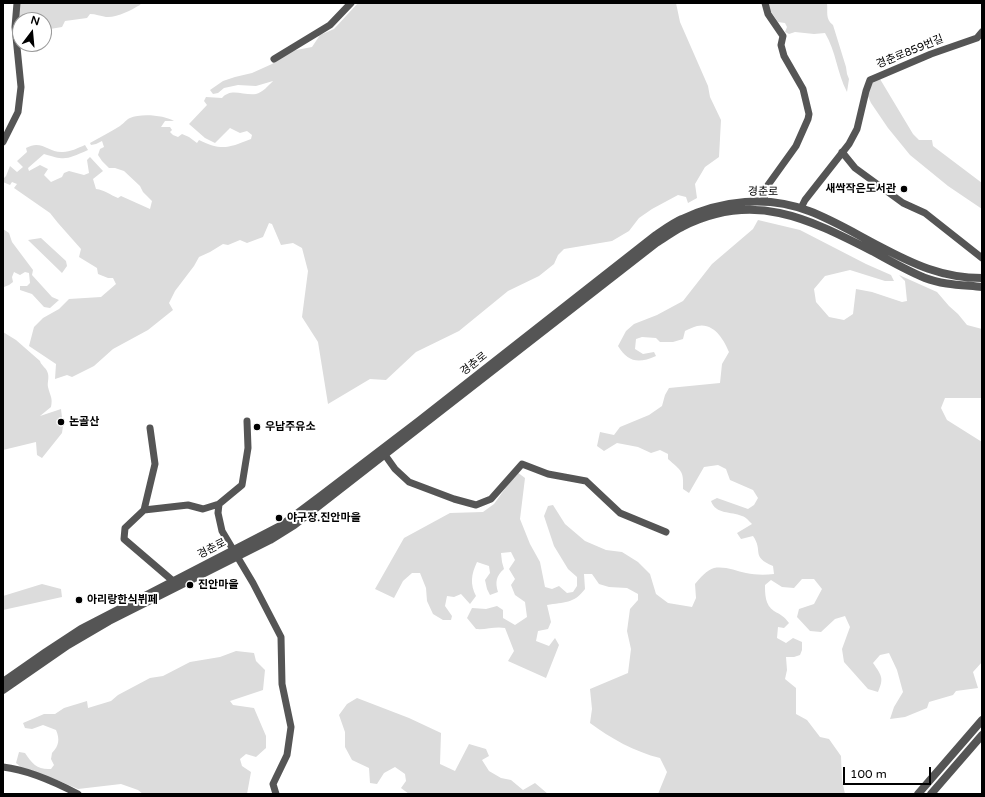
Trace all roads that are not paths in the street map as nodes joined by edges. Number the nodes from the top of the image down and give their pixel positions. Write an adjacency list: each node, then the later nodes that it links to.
1 (16, 3): 6 (street)
2 (351, 3): 5 (street)
3 (765, 3): 8 (street)
4 (982, 32): 7 (street, 경춘로859번길)
5 (274, 59)
6 (3, 142)
7 (842, 152): 9 (street, 경춘로859번길); 10 (street)
8 (763, 201): 9 (street, 경춘로); 19 (street, 경춘로)
9 (801, 208): 11 (street, 경춘로)
10 (982, 258)
11 (982, 278)
12 (982, 287): 15 (street, 경춘로)
13 (247, 421): 16 (street)
14 (150, 428): 17 (street)
15 (385, 455): 18 (street); 19 (street, 경춘로)
16 (219, 504): 17 (street); 19 (street)
17 (144, 510): 20 (street)
18 (666, 532)
19 (235, 553): 20 (street, 경춘로); 22 (street, 경춘로); 27 (street)
20 (174, 581): 21 (street, 경춘로)
21 (3, 682)
22 (3, 690)
23 (982, 720): 28 (street)
24 (982, 735): 29 (street)
25 (3, 767): 26 (street)
26 (78, 794)
27 (276, 794)
28 (918, 794)
29 (931, 794)

